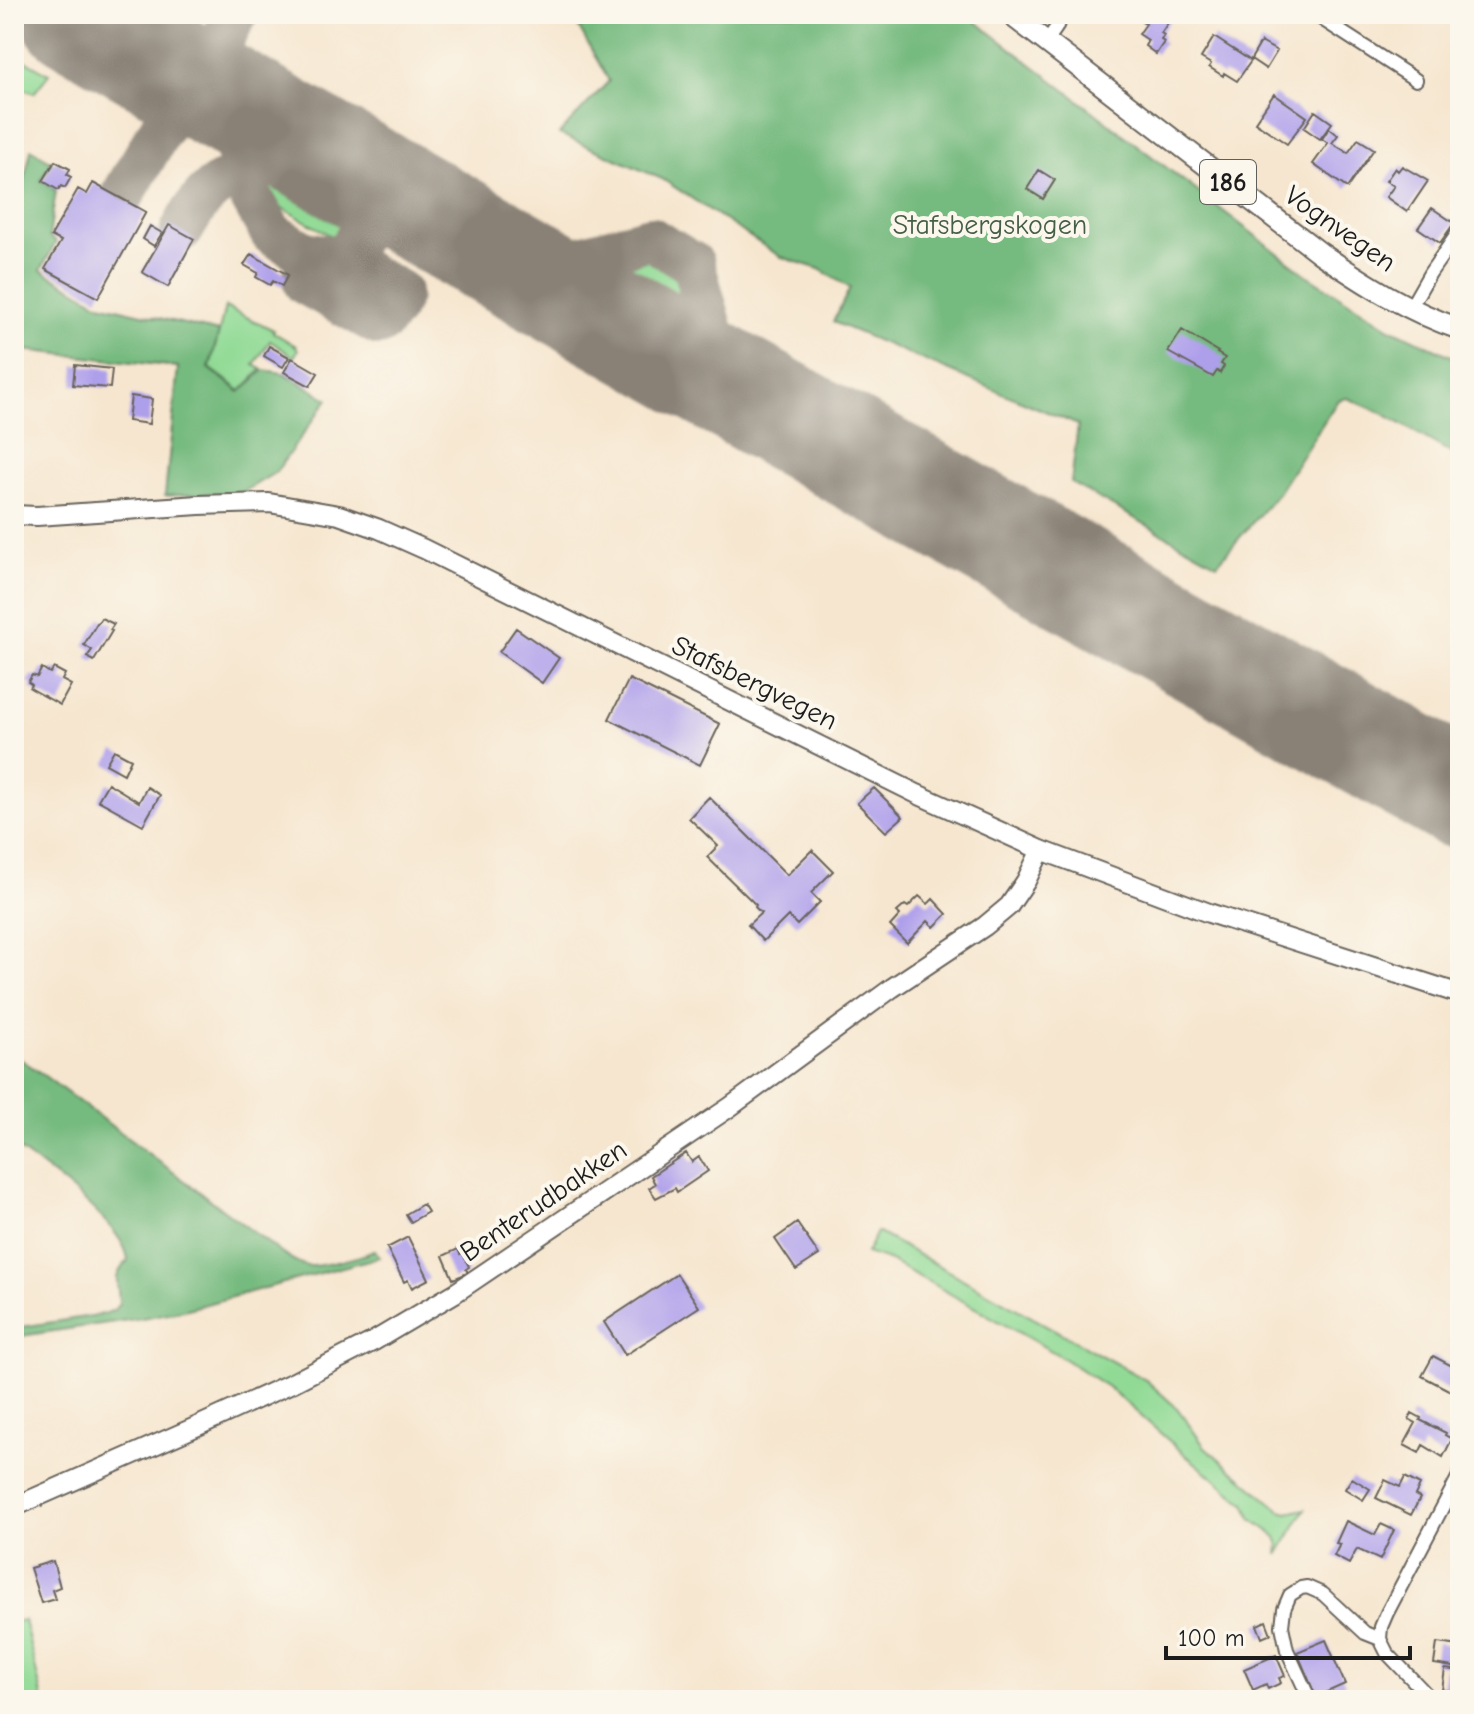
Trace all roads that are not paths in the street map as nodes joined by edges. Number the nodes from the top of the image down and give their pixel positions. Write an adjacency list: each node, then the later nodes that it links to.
1 (1010, 14): 4 (main road, Vognvegen / 186)
2 (1062, 14): 4 (street)
3 (1314, 14): 5 (street)
4 (1046, 42): 7 (main road, Vognvegen / 186)
5 (1416, 80)
6 (1460, 230): 7 (street)
7 (1410, 308): 8 (main road, Vognvegen / 186)
8 (1460, 329)
9 (14, 515): 10 (main road, Stafsbergvegen)
10 (1041, 850): 11 (main road, Stafsbergvegen); 14 (main road, Benterudbakken)
11 (1460, 994)
12 (1460, 1474): 13 (street)
13 (1454, 1500): 15 (street)
14 (14, 1507)
15 (1380, 1639): 16 (street); 17 (street)
16 (1308, 1699)
17 (1432, 1700)

